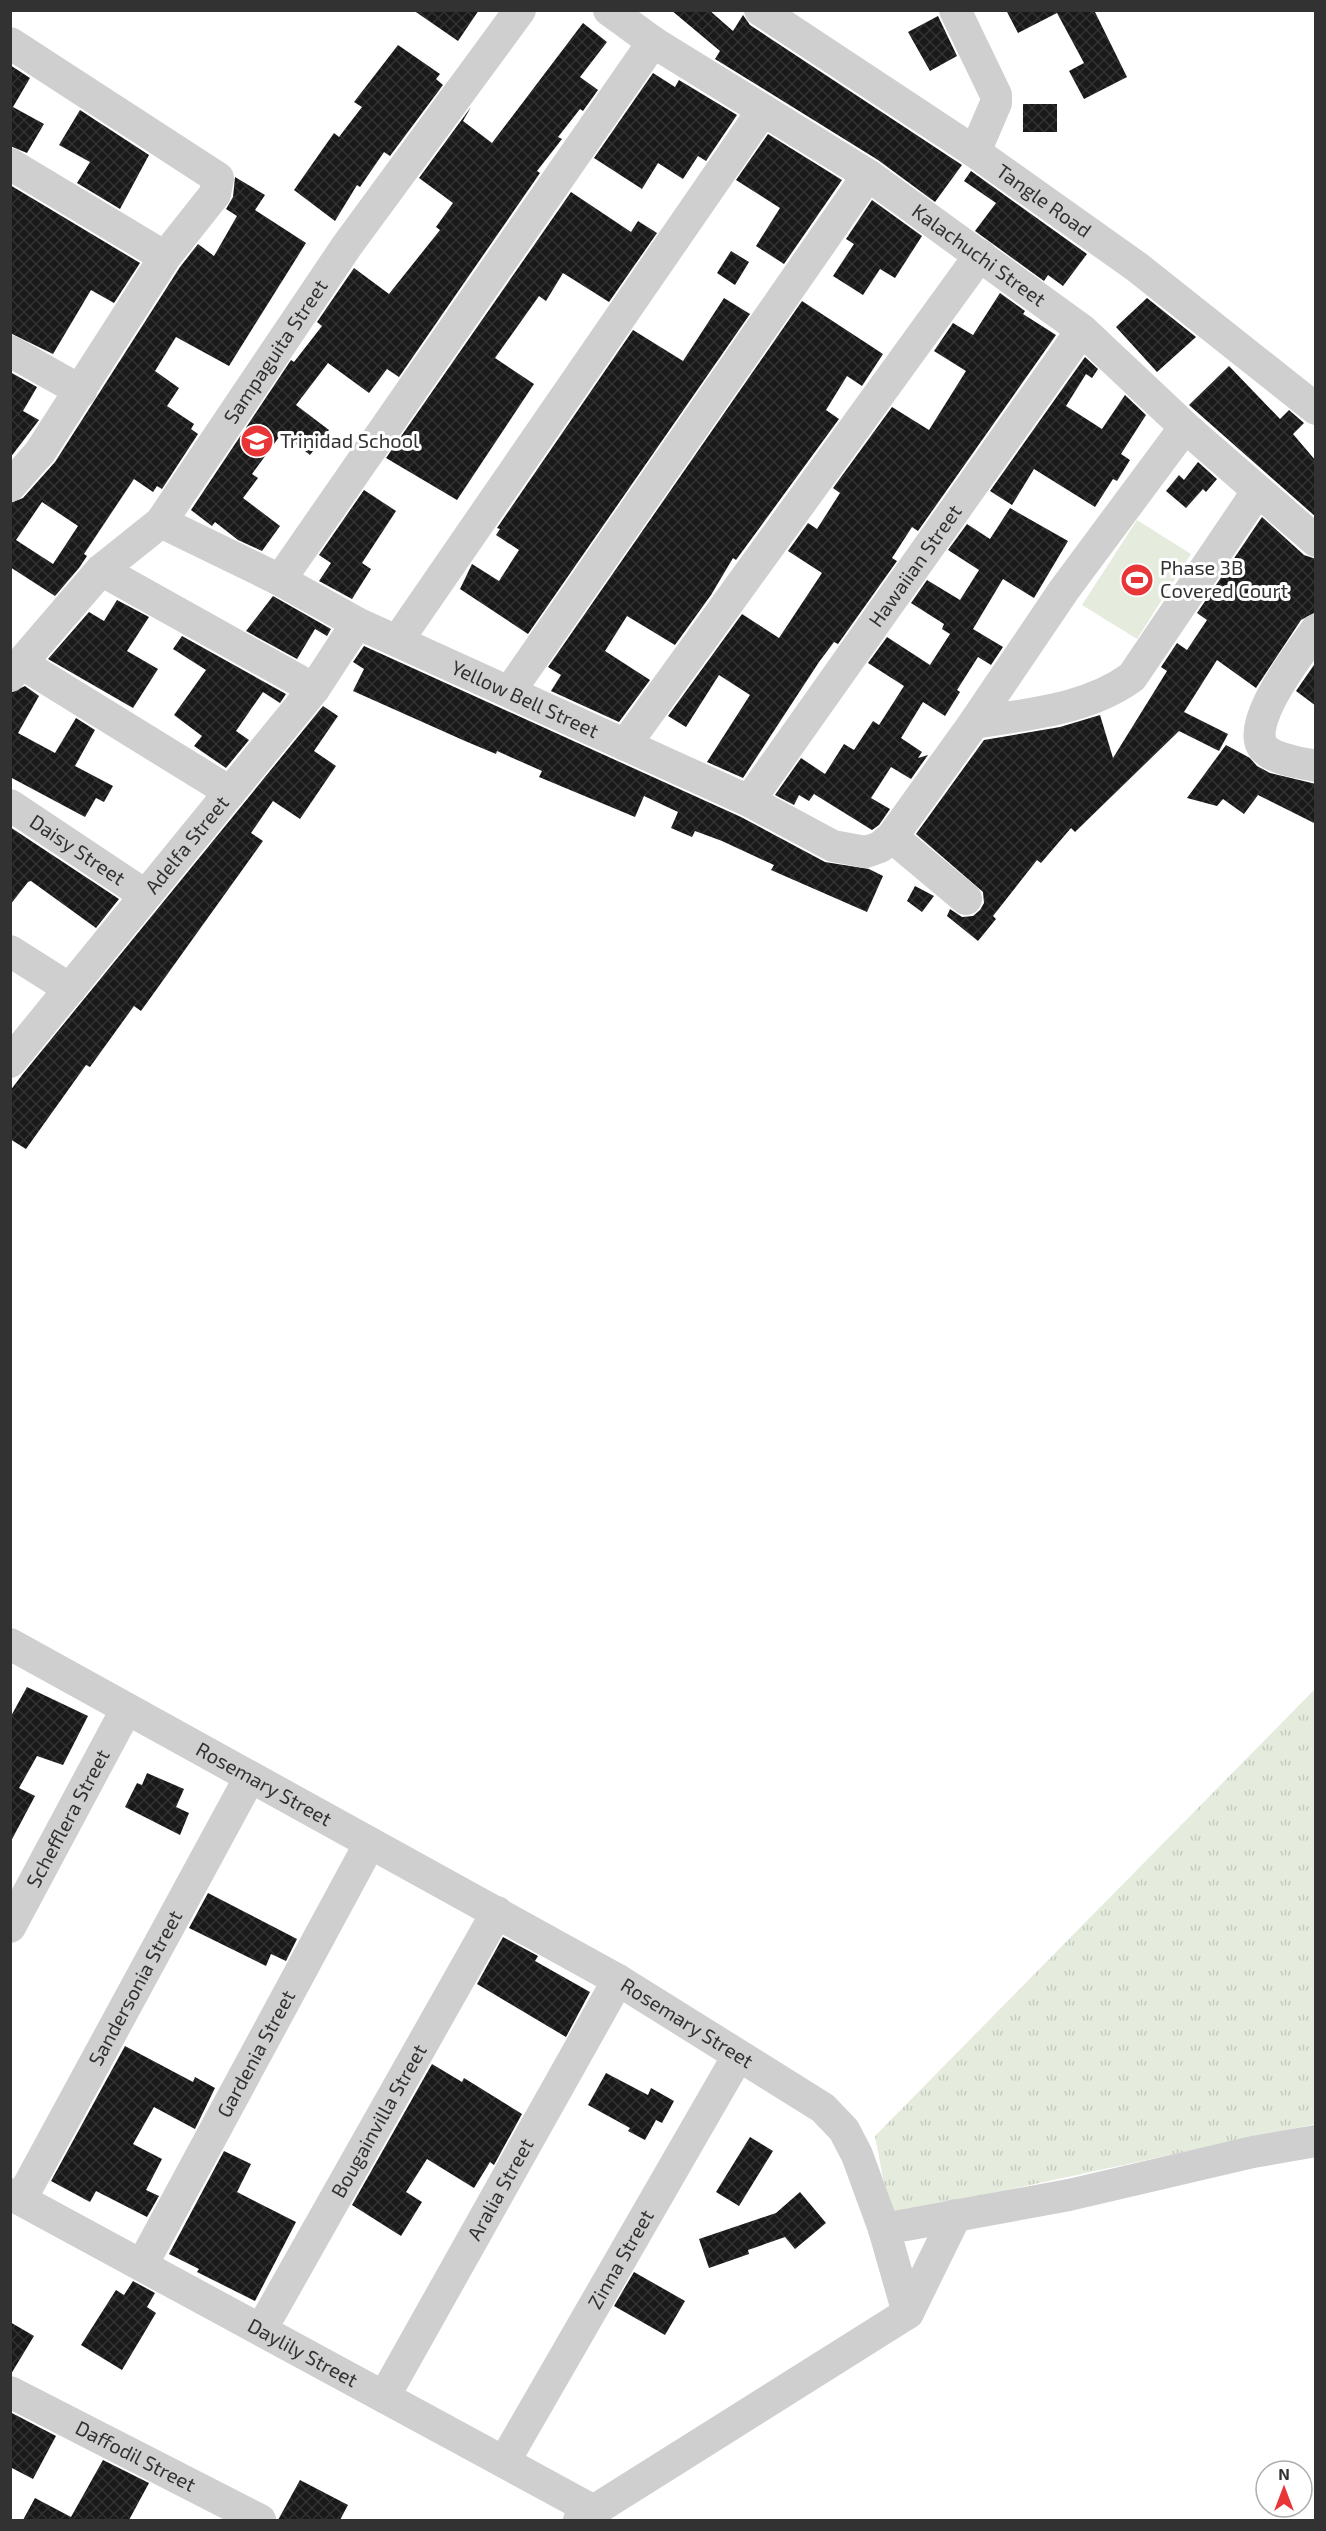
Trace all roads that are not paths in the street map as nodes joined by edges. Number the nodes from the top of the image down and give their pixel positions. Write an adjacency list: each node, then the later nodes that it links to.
1 (520, 10): 20 (street, Sampaguita Street)
2 (609, 10): 5 (street, Kalachuchi Street)
3 (760, 10): 8 (street, Tangle Road)
4 (955, 10): 8 (street)
5 (654, 42): 7 (street, Kalachuchi Street); 23 (street)
6 (10, 43): 12 (street)
7 (763, 110): 10 (street, Kalachuchi Street); 26 (street)
8 (975, 152): 16 (street, Tangle Road)
9 (10, 164): 12 (street)
10 (868, 175): 11 (street, Kalachuchi Street); 29 (street)
11 (980, 255): 13 (street, Kalachuchi Street); 31 (street)
12 (165, 257): 15 (street)
13 (1082, 330): 17 (street, Kalachuchi Street); 34 (street, Hawaiian Street)
14 (10, 351): 15 (street)
15 (81, 391): 18 (street)
16 (1316, 409)
17 (1185, 427): 19 (street, Kalachuchi Street); 30 (street)
18 (10, 486)
19 (1257, 492): 21 (street, Kalachuchi Street); 30 (street)
20 (161, 522): 22 (street, Sampaguita Street); 23 (street, Yellow Bell Street)
21 (1316, 541)
22 (101, 570): 27 (street, Sampaguita Street); 28 (street)
23 (280, 580): 24 (street, Yellow Bell Street)
24 (357, 623): 26 (street, Yellow Bell Street); 28 (street, Adelfa Street)
25 (1316, 630): 32 (street)
26 (398, 640): 29 (street, Yellow Bell Street)
27 (16, 669): 33 (street)
28 (314, 689): 33 (street, Adelfa Street)
29 (510, 691): 31 (street, Yellow Bell Street)
30 (974, 723): 36 (street)
31 (625, 745): 34 (street, Yellow Bell Street)
32 (1316, 766)
33 (230, 792): 37 (street, Adelfa Street)
34 (749, 801): 36 (street, Yellow Bell Street)
35 (10, 805): 37 (street, Daisy Street)
36 (892, 837): 38 (street)
37 (146, 895): 40 (street, Adelfa Street)
38 (966, 899)
39 (10, 951): 40 (street)
40 (70, 989): 41 (street, Adelfa Street)
41 (10, 1062)
42 (10, 1644): 43 (street, Rosemary Street)
43 (126, 1710): 44 (street, Rosemary Street); 47 (street, Schefflera Street)
44 (250, 1777): 45 (street, Rosemary Street); 51 (street, Sandersonia Street)
45 (370, 1843): 46 (street, Rosemary Street); 54 (street, Gardenia Street)
46 (497, 1912): 48 (street, Rosemary Street); 56 (street, Bougainvilla Street)
47 (10, 1927)
48 (618, 1980): 49 (street, Rosemary Street); 58 (street, Aralia Street)
49 (738, 2056): 53 (street, Rosemary Street); 59 (street, Zinna Street)
50 (1316, 2141): 52 (street)
51 (16, 2197): 54 (street, Daylily Street)
52 (956, 2215): 53 (street); 55 (street)
53 (884, 2229): 55 (street, Rosemary Street)
54 (142, 2265): 56 (street, Daylily Street)
55 (908, 2313): 60 (street)
56 (261, 2330): 58 (street, Daylily Street)
57 (10, 2392): 61 (street, Daffodil Street)
58 (384, 2397): 59 (street, Daylily Street)
59 (504, 2462): 60 (street, Daylily Street)
60 (586, 2516)
61 (260, 2520)

